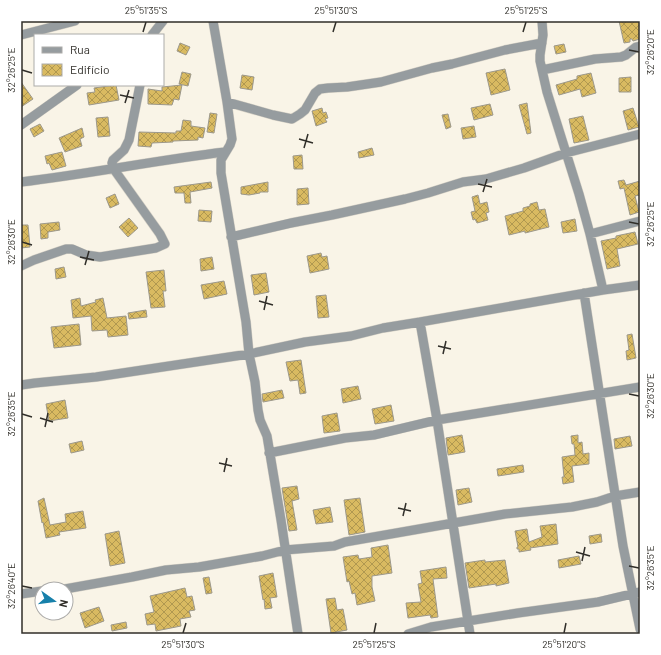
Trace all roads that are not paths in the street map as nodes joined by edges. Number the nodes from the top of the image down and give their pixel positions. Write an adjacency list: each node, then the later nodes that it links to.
1 (76, 21): 6 (street)
2 (163, 21): 5 (street)
3 (213, 21): 12 (street)
4 (542, 21): 7 (street)
5 (153, 34)
6 (21, 35)
7 (542, 43): 9 (street); 12 (street)
8 (640, 46): 9 (street)
9 (542, 70): 16 (street)
10 (76, 86): 13 (street)
11 (140, 86): 17 (street)
12 (227, 102): 15 (street)
13 (21, 125)
14 (640, 134): 16 (street)
15 (226, 152): 17 (street); 21 (street)
16 (566, 153): 20 (street); 21 (street)
17 (113, 168): 18 (street); 22 (street)
18 (21, 182)
19 (640, 221): 20 (street)
20 (590, 234): 24 (street)
21 (231, 237): 27 (street)
22 (21, 266)
23 (640, 285): 24 (street)
24 (603, 290): 25 (street)
25 (584, 293): 26 (street); 30 (street)
26 (420, 322): 27 (street); 31 (street)
27 (250, 354): 28 (street); 32 (street)
28 (21, 385)
29 (640, 387): 30 (street)
30 (599, 394): 31 (street); 34 (street)
31 (437, 420): 32 (street); 35 (street)
32 (269, 452): 36 (street)
33 (640, 492): 34 (street)
34 (616, 496): 35 (street); 39 (street)
35 (452, 522): 36 (street); 41 (street)
36 (285, 550): 37 (street); 43 (street)
37 (74, 587)
38 (34, 592): 40 (street)
39 (637, 593): 41 (street); 42 (street)
40 (21, 594)
41 (468, 621): 44 (street); 45 (street)
42 (640, 629)
43 (297, 633)
44 (408, 634)
45 (470, 634)

